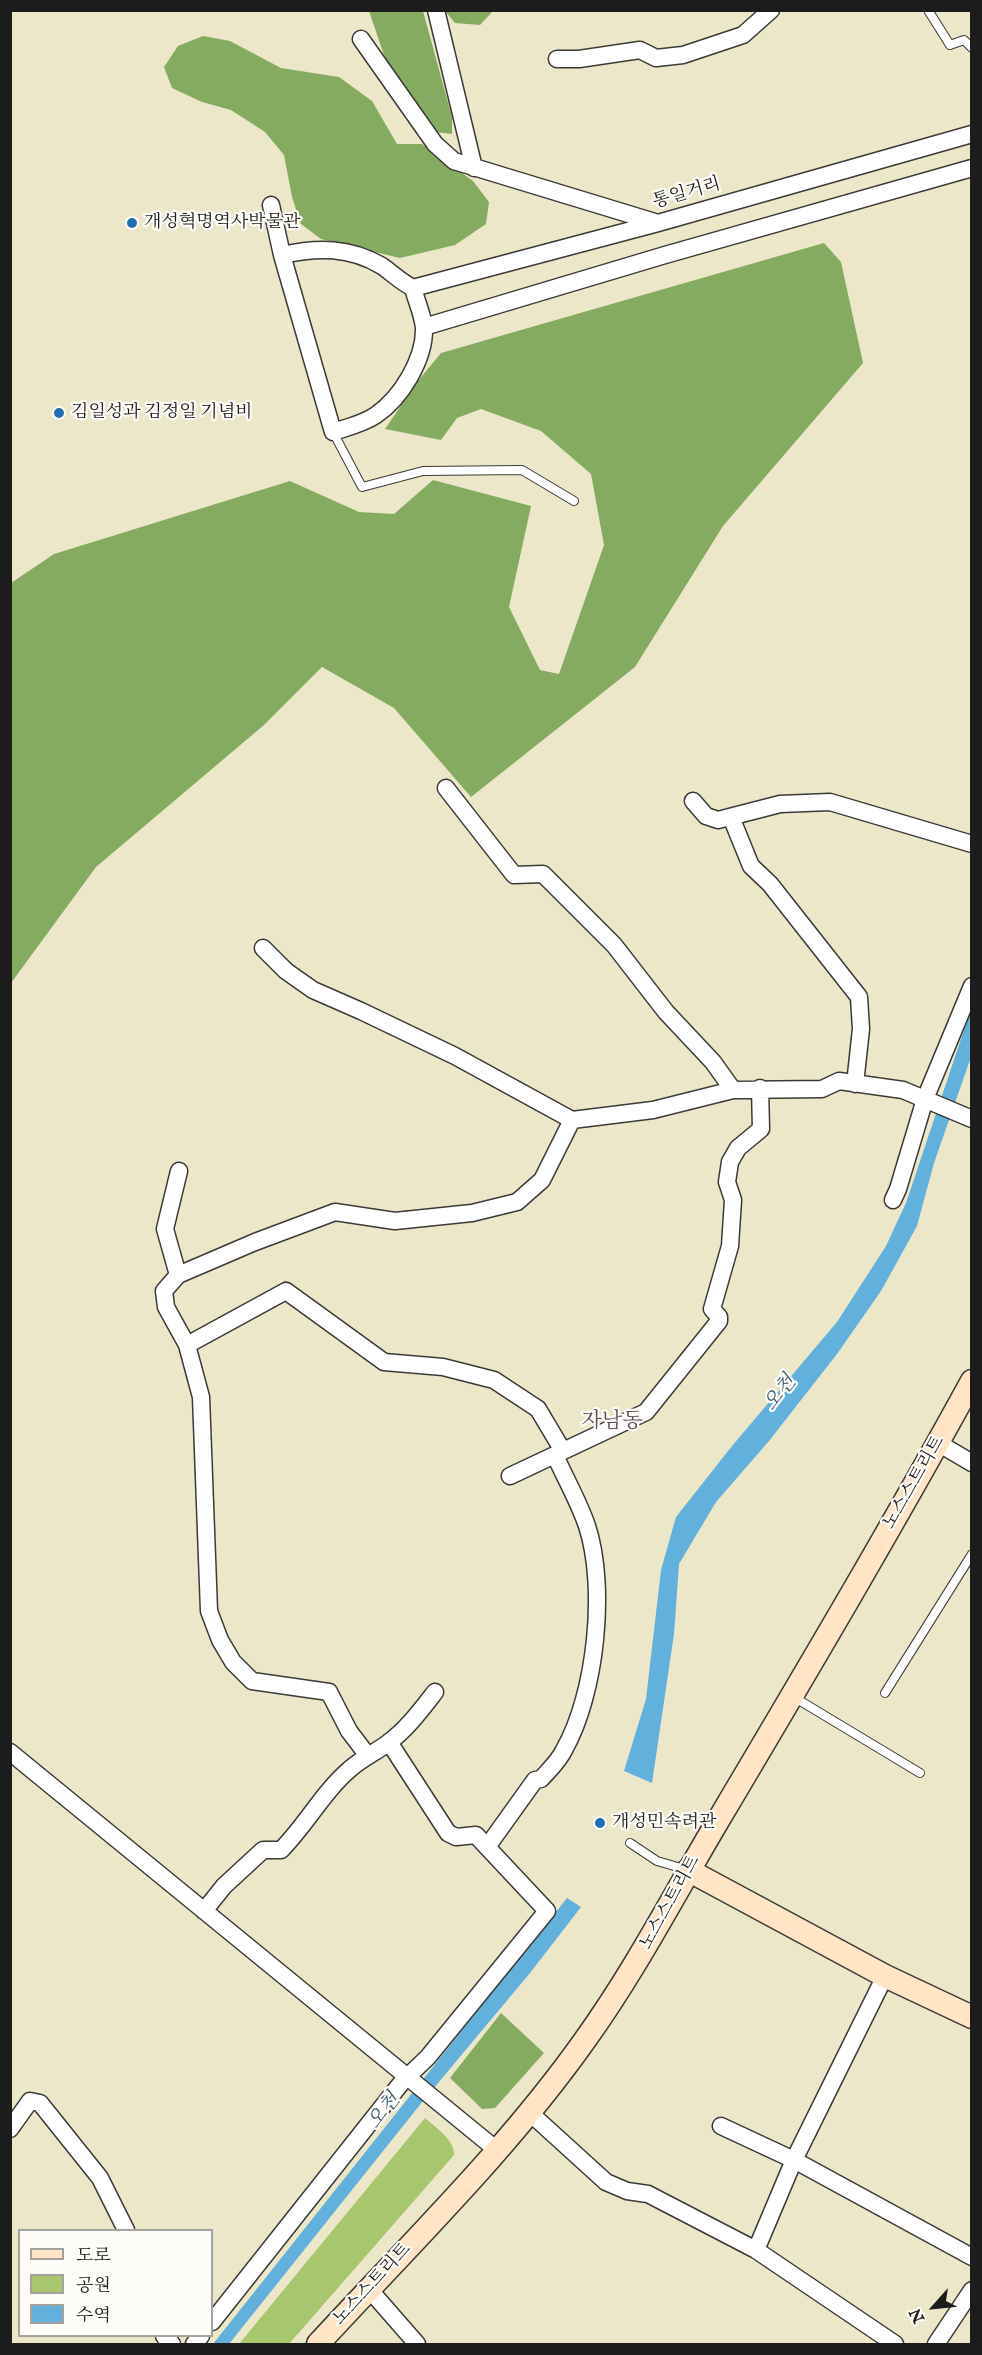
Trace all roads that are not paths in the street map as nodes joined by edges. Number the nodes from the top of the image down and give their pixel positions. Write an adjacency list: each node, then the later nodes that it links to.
1 (436, 10): 8 (street)
2 (771, 10): 6 (street)
3 (928, 10): 5 (lane)
4 (361, 39): 8 (street)
5 (972, 48)
6 (557, 59)
7 (972, 134): 11 (street, 통일거리)
8 (474, 168): 11 (street)
9 (972, 168): 14 (street)
10 (271, 205): 12 (street)
11 (658, 223): 13 (street, 통일거리)
12 (282, 255): 13 (street); 15 (street)
13 (413, 288): 14 (street)
14 (424, 327): 15 (street)
15 (333, 432): 16 (lane)
16 (574, 501)
17 (446, 788): 25 (street)
18 (693, 801): 19 (street)
19 (730, 816): 20 (street); 23 (street)
20 (972, 844)
21 (262, 948): 28 (street)
22 (972, 986): 26 (street)
23 (855, 1084): 24 (street); 26 (street)
24 (760, 1088): 25 (street); 35 (street)
25 (733, 1090): 28 (street)
26 (925, 1099): 27 (street); 30 (street)
27 (965, 1115)
28 (572, 1120): 31 (street)
29 (179, 1171): 31 (street)
30 (893, 1200)
31 (178, 1275): 32 (street)
32 (187, 1345): 35 (street); 43 (street)
33 (972, 1381): 34 (main road, 노스스트리트)
34 (938, 1443): 36 (street); 41 (main road, 노스스트리트)
35 (559, 1453): 37 (street); 47 (street)
36 (972, 1463)
37 (510, 1476)
38 (972, 1554): 40 (lane)
39 (435, 1692): 42 (street)
40 (885, 1694)
41 (792, 1696): 45 (lane); 48 (main road, 노스스트리트)
42 (389, 1742): 43 (street); 47 (street)
43 (368, 1756): 49 (street)
44 (14, 1763): 49 (street)
45 (921, 1773)
46 (630, 1844): 48 (lane)
47 (487, 1847): 52 (street)
48 (688, 1870): 50 (main road); 53 (main road, 노스스트리트)
49 (204, 1911): 52 (street)
50 (885, 1976): 51 (main road); 57 (street)
51 (972, 2017)
52 (410, 2078): 56 (street); 63 (street)
53 (529, 2112): 56 (main road, 노스스트리트); 59 (street)
54 (722, 2126): 57 (street)
55 (10, 2129): 58 (street)
56 (498, 2151): 61 (main road, 노스스트리트)
57 (794, 2160): 59 (street); 60 (street)
58 (126, 2229)
59 (756, 2250): 66 (street)
60 (972, 2257)
61 (369, 2289): 64 (main road, 노스스트리트); 65 (street)
62 (972, 2290): 67 (street)
63 (213, 2321)
64 (318, 2344)
65 (417, 2344)
66 (895, 2344)
67 (936, 2344)

